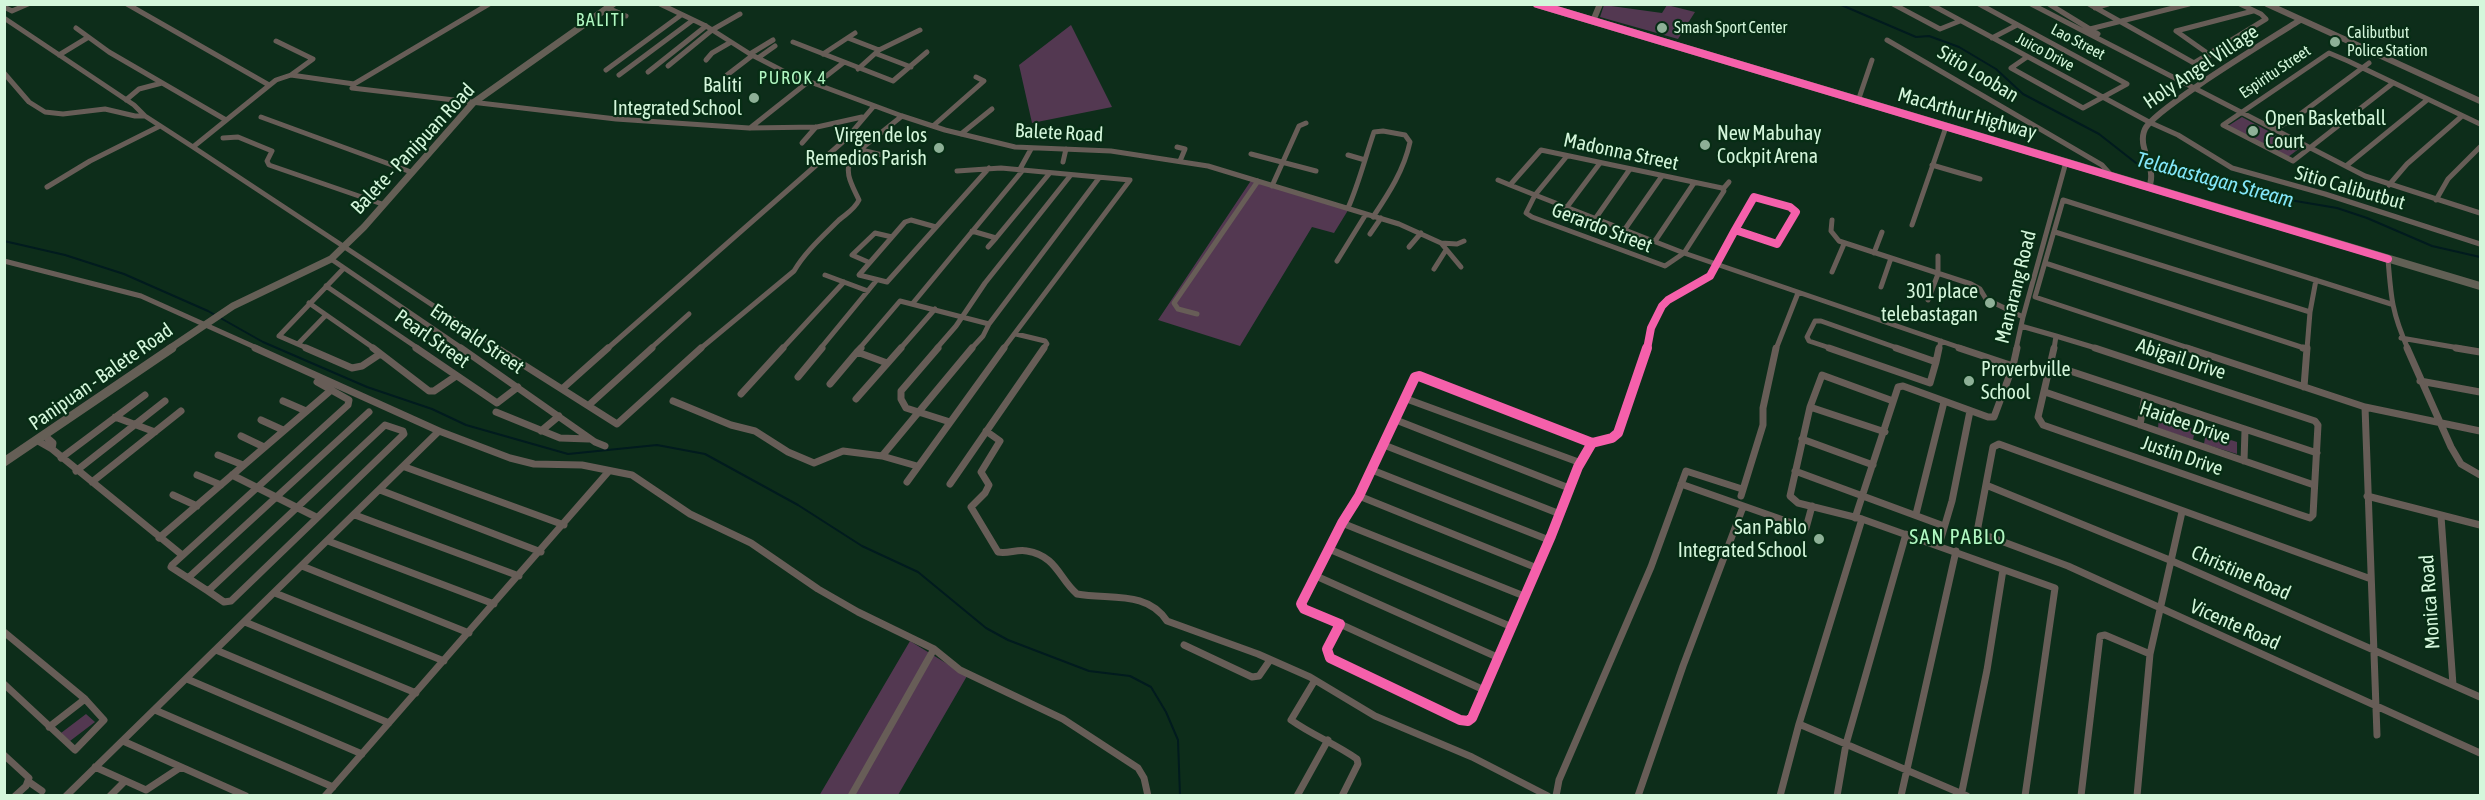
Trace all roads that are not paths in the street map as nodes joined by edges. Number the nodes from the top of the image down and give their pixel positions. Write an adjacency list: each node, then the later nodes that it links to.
1 (28, 4): 18 (street)
2 (127, 4): 74 (street)
3 (489, 4): 72 (street)
4 (660, 4): 22 (street, Balete Road)
5 (1537, 4): 28 (highway, MacArthur Highway)
6 (1600, 4): 28 (street)
7 (1893, 4): 29 (street)
8 (1929, 4): 29 (street, Juico Drive)
9 (1979, 4): 31 (street)
10 (2031, 4): 24 (street)
11 (2049, 4): 20 (street)
12 (2108, 4): 17 (street)
13 (2189, 4): 30 (street)
14 (2241, 4): 19 (street)
15 (2267, 4): 27 (street)
16 (610, 6): 23 (street); 81 (main road, Balete - Panipuan Road)
17 (2092, 6): 30 (street)
18 (4, 7)
19 (2253, 10): 52 (street); 52 (street)
20 (2062, 12): 24 (street); 36 (street)
21 (740, 14): 34 (street)
22 (681, 15): 26 (street, Balete Road); 62 (street)
23 (626, 16)
24 (2054, 17): 36 (street)
25 (4, 18): 50 (street)
26 (693, 20): 32 (street, Balete Road); 66 (street)
27 (2300, 20): 75 (street, Holy Angel Village); 80 (street)
28 (1593, 21): 79 (highway, MacArthur Highway)
29 (1960, 21): 40 (street, Juico Drive)
30 (2118, 22): 36 (street); 52 (street)
31 (2018, 25): 40 (street); 76 (street, Lao Street)
32 (706, 26): 34 (street, Balete Road); 63 (street)
33 (76, 28): 38 (street)
34 (712, 30): 44 (street, Balete Road); 58 (street)
35 (920, 30): 47 (street)
36 (2089, 32): 75 (street); 75 (street)
37 (855, 33): 39 (street)
38 (87, 38): 50 (street); 70 (street)
39 (848, 38): 47 (street); 49 (street)
40 (1992, 38): 53 (street, Juico Drive)
41 (773, 40): 51 (street)
42 (1887, 40): 131 (street, Sitio Looban)
43 (276, 41): 65 (street)
44 (731, 42): 51 (street, Balete Road); 54 (street)
45 (793, 42): 49 (street)
46 (775, 46): 51 (street)
47 (878, 52): 59 (street); 61 (street)
48 (927, 52): 59 (street)
49 (823, 54): 56 (street)
50 (59, 55): 77 (street)
51 (754, 55): 67 (street); 69 (street, Balete Road)
52 (2210, 55)
53 (2026, 57): 76 (street, Juico Drive); 76 (street)
54 (706, 60)
55 (1872, 60): 79 (street)
56 (843, 63): 61 (street); 73 (street)
57 (2369, 63): 60 (street)
58 (668, 66)
59 (911, 66): 61 (street)
60 (2362, 68): 71 (street); 84 (street, Espiritu Street); 99 (street)
61 (858, 69)
62 (606, 70)
63 (648, 72)
64 (4, 73): 85 (street)
65 (291, 75): 72 (street); 74 (street)
66 (619, 75)
67 (727, 75)
68 (976, 77): 95 (street)
69 (808, 82): 73 (street, Balete Road); 98 (street)
70 (162, 83): 77 (street); 90 (street)
71 (2393, 83): 78 (street); 106 (street)
72 (354, 84): 81 (street)
73 (816, 84): 82 (street, Balete Road)
74 (269, 85): 90 (street)
75 (2193, 87): 84 (street); 91 (street, Holy Angel Village)
76 (2104, 98): 91 (street, Juico Drive)
77 (126, 100): 85 (street)
78 (2427, 100): 87 (street); 121 (street)
79 (1858, 101): 96 (highway, MacArthur Highway)
80 (2481, 101)
81 (473, 103): 98 (street); 127 (main road, Balete - Panipuan Road)
82 (874, 106): 86 (street, Balete Road); 89 (street)
83 (992, 109): 100 (street)
84 (2239, 112): 99 (street); 106 (street)
85 (146, 116): 94 (street)
86 (902, 116): 95 (street, Balete Road); 109 (street)
87 (2462, 116): 93 (street); 139 (street)
88 (261, 117): 127 (street)
89 (862, 117): 97 (street); 235 (street)
90 (226, 120): 103 (street)
91 (2149, 122): 142 (street, Holy Angel Village); 170 (street, Sitio Calibutbut)
92 (1306, 123): 117 (street)
93 (2481, 124)
94 (160, 126): 103 (street); 141 (street)
95 (933, 126): 100 (street, Balete Road)
96 (1946, 126): 118 (highway, MacArthur Highway); 120 (street)
97 (817, 127): 98 (street); 102 (street)
98 (749, 128)
99 (2273, 130): 106 (street)
100 (961, 134): 107 (street, Balete Road)
101 (223, 138): 146 (street)
102 (802, 143)
103 (193, 147): 171 (street)
104 (1177, 147): 115 (street)
105 (2481, 147): 145 (street)
106 (2307, 148): 121 (street)
107 (1031, 149): 108 (street, Balete Road); 123 (street)
108 (1066, 149): 115 (street, Balete Road); 116 (street)
109 (861, 150): 113 (street); 249 (street)
110 (1251, 154): 117 (street)
111 (1348, 155): 114 (street)
112 (1568, 156): 119 (street, Madonna Street); 138 (street, Madonna Street); 144 (street)
113 (891, 157)
114 (1365, 160): 148 (street); 151 (street)
115 (1180, 161): 135 (street, Balete Road)
116 (1063, 162)
117 (1281, 162): 126 (street); 140 (street)
118 (2066, 162): 131 (highway, MacArthur Highway); 209 (street, Manarang Road)
119 (1600, 163): 124 (street, Madonna Street); 147 (street)
120 (1932, 165): 133 (street); 155 (street)
121 (2346, 166): 139 (street)
122 (989, 168): 123 (street); 125 (street); 156 (street)
123 (1022, 170): 128 (street); 159 (street)
124 (1630, 170): 130 (street, Madonna Street); 153 (street)
125 (957, 171)
126 (1316, 171)
127 (411, 172): 146 (main road, Balete - Panipuan Road)
128 (1049, 174): 129 (street); 165 (street)
129 (1070, 176): 132 (street); 211 (street)
130 (1662, 176): 137 (street, Madonna Street); 157 (street)
131 (2111, 176): 142 (highway, MacArthur Highway)
132 (1099, 178): 213 (street); 215 (street)
133 (1980, 179)
134 (1498, 180): 138 (street)
135 (1258, 181): 140 (street, Balete Road); 207 (street)
136 (1729, 182): 143 (street)
137 (1694, 183): 143 (street, Madonna Street); 167 (street)
138 (1510, 185): 144 (street)
139 (2389, 185): 145 (street)
140 (1272, 186): 148 (street, Balete Road)
141 (47, 187)
142 (2149, 187): 180 (highway, MacArthur Highway)
143 (1722, 188): 175 (street)
144 (1536, 195): 147 (street); 175 (street, Gerardo Street)
145 (2436, 200): 149 (street)
146 (382, 204): 171 (main road, Balete - Panipuan Road)
147 (1567, 207): 153 (street)
148 (1348, 208): 150 (street, Balete Road)
149 (2480, 211)
150 (1366, 214): 151 (street, Balete Road); 182 (street)
151 (1373, 217): 152 (street, Balete Road)
152 (1381, 218): 162 (street); 163 (street, Balete Road)
153 (1595, 219): 157 (street)
154 (1832, 220): 169 (street)
155 (1912, 225)
156 (936, 227): 164 (street); 193 (street)
157 (1625, 230): 167 (street)
158 (1734, 230): 158 (street); 185 (street)
159 (972, 231): 165 (street); 202 (street)
160 (1882, 232): 176 (street)
161 (2055, 232): 184 (street); 192 (street); 205 (street)
162 (1370, 234)
163 (1421, 234): 168 (street, Balete Road); 173 (street)
164 (892, 237): 183 (street); 183 (street)
165 (996, 238): 172 (street)
166 (1464, 241): 168 (street)
167 (1655, 241): 175 (street)
168 (1441, 243): 174 (street)
169 (1844, 244): 176 (street); 189 (street)
170 (2481, 244)
171 (344, 247): 179 (main road, Balete - Panipuan Road); 235 (street)
172 (988, 247)
173 (1409, 247)
174 (1446, 250): 186 (street); 188 (street)
175 (1684, 253): 185 (street)
176 (1874, 253): 178 (street)
177 (1938, 256): 190 (street)
178 (1891, 258): 190 (street); 197 (street)
179 (331, 259): 187 (street, Emerald Street); 210 (main road, Balete - Panipuan Road)
180 (2388, 259): 196 (highway, MacArthur Highway); 203 (street)
181 (4, 261): 212 (street)
182 (1337, 261)
183 (868, 262): 193 (street)
184 (2044, 262): 220 (street); 234 (street)
185 (1715, 265): 199 (street); 278 (street)
186 (1461, 267)
187 (344, 268): 195 (street); 233 (street, Emerald Street)
188 (1434, 269)
189 (1832, 272)
190 (1938, 274): 200 (street); 209 (street)
191 (825, 275): 194 (street)
192 (2316, 280): 203 (street); 205 (street)
193 (876, 281): 198 (street)
194 (844, 282): 198 (street); 239 (street)
195 (326, 286): 201 (street); 228 (street, Pearl Street)
196 (2481, 286)
197 (1881, 287)
198 (868, 291): 229 (street)
199 (1798, 292): 218 (street); 303 (street)
200 (1928, 300)
201 (309, 303): 208 (street); 219 (street)
202 (913, 303): 204 (street); 221 (street)
203 (2391, 304): 217 (street)
204 (935, 309): 211 (street); 225 (street)
205 (2310, 312): 220 (street)
206 (689, 314): 249 (street)
207 (1197, 314)
208 (326, 315): 219 (street); 223 (street)
209 (2023, 316): 214 (street, Manarang Road)
210 (215, 318): 212 (main road, Panipuan - Balete Road)
211 (960, 318): 213 (street); 257 (street)
212 (206, 324): 268 (street); 277 (main road, Panipuan - Balete Road)
213 (989, 324): 257 (street)
214 (2021, 326): 216 (street, Abigail Drive); 227 (street, Manarang Road)
215 (1016, 334): 262 (street); 270 (street)
216 (2056, 336): 226 (street); 282 (street, Abigail Drive)
217 (2401, 338): 222 (street); 230 (street)
218 (1941, 341): 224 (street); 227 (street)
219 (298, 344): 223 (street)
220 (2307, 349): 234 (street)
221 (857, 352): 225 (street); 232 (street)
222 (2481, 352)
223 (380, 354): 228 (street)
224 (1936, 362): 224 (street)
225 (887, 363): 243 (street)
226 (2052, 365): 237 (street); 241 (street)
227 (2013, 366): 254 (street, Manarang Road)
228 (456, 376): 233 (street, Pearl Street)
229 (798, 377)
230 (2420, 381): 238 (street); 264 (street)
231 (317, 382): 236 (street)
232 (830, 384)
233 (518, 387): 258 (street, Emerald Street)
234 (2304, 387): 251 (street)
235 (562, 389): 249 (street)
236 (330, 391): 253 (street); 307 (street)
237 (2045, 392): 265 (street, Haidee Drive); 306 (street, Justin Drive)
238 (2481, 392)
239 (741, 394)
240 (145, 395): 259 (street)
241 (2145, 396): 265 (street); 267 (street)
242 (1404, 398): 261 (street); 278 (street); 288 (street)
243 (856, 399)
244 (165, 401): 263 (street)
245 (283, 401): 253 (street)
246 (673, 401): 284 (street)
247 (1893, 401): 248 (street); 250 (street); 273 (street)
248 (1944, 402): 254 (street); 321 (street)
249 (589, 405)
250 (1810, 407): 273 (street); 276 (street)
251 (2365, 407): 264 (street); 313 (street)
252 (181, 411): 272 (street)
253 (306, 411): 266 (street)
254 (1970, 411): 329 (street)
255 (369, 412): 314 (street)
256 (496, 412): 269 (street)
257 (919, 412): 262 (street); 284 (street)
258 (559, 416): 269 (street); 275 (street, Emerald Street)
259 (115, 417): 263 (street); 285 (street)
260 (261, 420): 266 (street)
261 (1396, 420): 279 (street); 308 (street)
262 (950, 422): 291 (street)
263 (134, 424): 272 (street); 294 (street)
264 (2441, 424): 271 (street); 299 (street)
265 (2140, 425): 286 (street, Haidee Drive)
266 (283, 430): 281 (street)
267 (2245, 430): 282 (street); 286 (street)
268 (439, 431): 292 (street); 295 (street)
269 (541, 431): 275 (street)
270 (986, 431): 302 (street); 363 (street)
271 (2481, 431)
272 (155, 432): 300 (street)
273 (1885, 432): 290 (street)
274 (241, 436): 281 (street)
275 (589, 438): 280 (street, Emerald Street)
276 (1802, 439): 290 (street); 296 (street)
277 (44, 440): 285 (street); 287 (main road, Panipuan - Balete Road)
278 (1592, 443): 288 (street)
279 (1384, 445): 293 (street); 320 (street)
280 (605, 446)
281 (264, 447): 289 (street)
282 (2317, 453): 306 (street)
283 (218, 455): 289 (street)
284 (882, 456): 291 (street)
285 (61, 458): 294 (street)
286 (2244, 461): 306 (street, Haidee Drive)
287 (4, 462)
288 (1581, 463): 308 (street)
289 (243, 465): 298 (street)
290 (1873, 465): 311 (street)
291 (917, 466): 301 (street)
292 (405, 467): 309 (street); 327 (street)
293 (1372, 470): 312 (street); 332 (street)
294 (76, 471): 300 (street)
295 (609, 471): 327 (street); 358 (street)
296 (1795, 471): 311 (street); 316 (street)
297 (197, 474): 305 (street)
298 (231, 475): 305 (street); 307 (street)
299 (2481, 475)
300 (92, 482): 331 (street)
301 (907, 482)
302 (950, 484)
303 (1681, 484): 317 (street); 402 (street)
304 (1986, 484): 319 (street); 339 (street, Christine Road); 351 (street, Vicente Road)
305 (221, 485): 315 (street)
306 (2314, 485)
307 (255, 488): 314 (street); 338 (street)
308 (1569, 488): 320 (street)
309 (380, 490): 322 (street); 337 (street)
310 (173, 495): 315 (street)
311 (1862, 495): 321 (street); 325 (street)
312 (1359, 496): 326 (street); 341 (street)
313 (2367, 496): 323 (street); 346 (street)
314 (276, 498): 318 (street); 345 (street)
315 (197, 506): 331 (street)
316 (1812, 506): 317 (street); 325 (street)
317 (1743, 507): 403 (street)
318 (296, 508): 324 (street); 324 (street); 347 (street)
319 (2182, 512): 339 (street); 346 (street)
320 (1560, 514): 332 (street)
321 (1916, 514): 329 (street)
322 (355, 515): 333 (street); 343 (street)
323 (2440, 516): 328 (street); 368 (street, Monica Road)
324 (316, 517): 347 (street)
325 (1858, 518): 330 (street); 376 (street)
326 (1342, 523): 335 (street); 349 (street)
327 (564, 525): 337 (street)
328 (2481, 525)
329 (1944, 526): 334 (street)
330 (1906, 534): 334 (street); 381 (street)
331 (159, 538): 338 (street)
332 (1549, 540): 341 (street)
333 (328, 541): 340 (street); 350 (street)
334 (1939, 545): 336 (street)
335 (1329, 549): 344 (street); 354 (street)
336 (1956, 551): 342 (street); 387 (street)
337 (541, 552): 343 (street)
338 (182, 555): 345 (street)
339 (2172, 561): 351 (street); 360 (street, Christine Road)
340 (302, 566): 348 (street); 356 (street)
341 (1537, 568): 349 (street)
342 (2003, 570): 407 (street); 408 (street)
343 (519, 576): 350 (street)
344 (1316, 576): 353 (street); 362 (street)
345 (188, 578): 347 (street)
346 (2371, 579): 360 (street)
347 (207, 592)
348 (274, 593): 352 (street); 364 (street)
349 (1524, 597): 354 (street)
350 (494, 604): 356 (street)
351 (2159, 609): 361 (street); 373 (street, Vicente Road)
352 (245, 622): 359 (street); 370 (street)
353 (1340, 624): 369 (street); 369 (street)
354 (1512, 627): 362 (street)
355 (4, 632): 372 (street)
356 (469, 633): 364 (street)
357 (1184, 645): 363 (street)
358 (934, 649): 397 (street); 398 (street)
359 (216, 650): 365 (street); 375 (street)
360 (2374, 650): 368 (street, Christine Road); 373 (street)
361 (2150, 654): 409 (street); 410 (street)
362 (1497, 657): 369 (street)
363 (1269, 660): 366 (street)
364 (444, 661): 370 (street)
365 (187, 679): 374 (street); 383 (street)
366 (1315, 680): 379 (street); 401 (street)
367 (4, 684): 377 (street)
368 (2453, 685): 371 (street, Christine Road)
369 (1484, 690)
370 (416, 693): 375 (street)
371 (2481, 697)
372 (85, 699): 377 (street); 377 (street)
373 (2377, 708): 378 (street); 382 (street, Vicente Road)
374 (155, 710): 380 (street); 390 (street)
375 (389, 723): 383 (street)
376 (1799, 724): 381 (street); 404 (street)
377 (49, 727)
378 (2377, 735)
379 (1328, 740): 399 (street); 400 (street)
380 (123, 741): 385 (street); 386 (street)
381 (1846, 744): 387 (street); 405 (street)
382 (2481, 753)
383 (362, 754): 390 (street)
384 (4, 755): 389 (street)
385 (95, 767): 388 (street); 393 (street)
386 (181, 767): 388 (street); 395 (street)
387 (1906, 769): 406 (street); 407 (street)
388 (125, 781): 394 (street)
389 (29, 782): 391 (street); 392 (street)
390 (333, 787): 396 (street)
391 (42, 791)
392 (15, 795)
393 (66, 795)
394 (110, 795)
395 (246, 795)
396 (325, 795)
397 (850, 795)
398 (1148, 795)
399 (1297, 795)
400 (1342, 795)
401 (1546, 795)
402 (1556, 795)
403 (1638, 795)
404 (1780, 795)
405 (1837, 795)
406 (1901, 795)
407 (1963, 795)
408 (2025, 795)
409 (2080, 795)
410 (2138, 795)

